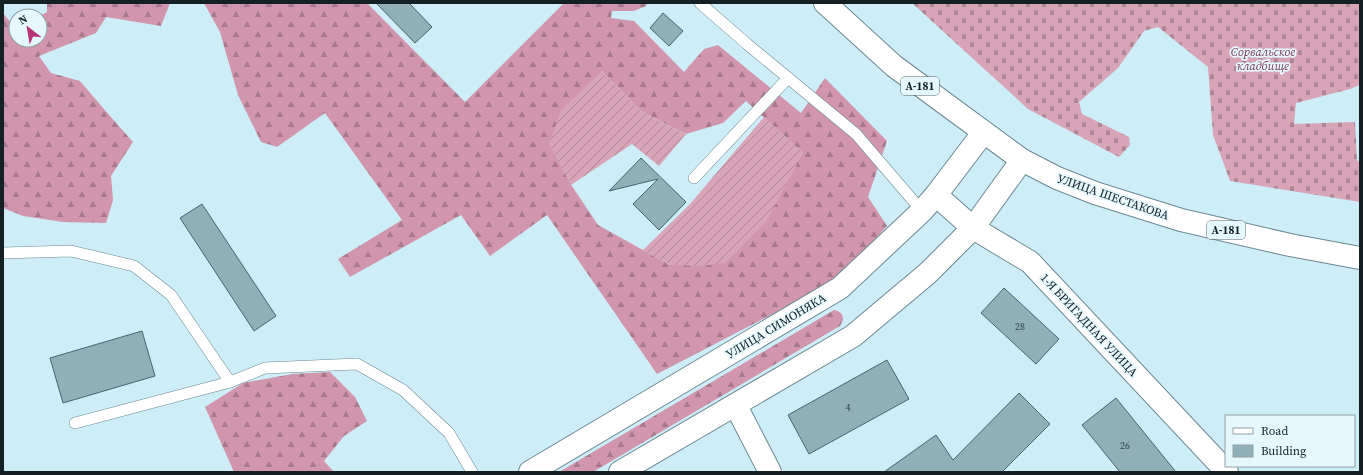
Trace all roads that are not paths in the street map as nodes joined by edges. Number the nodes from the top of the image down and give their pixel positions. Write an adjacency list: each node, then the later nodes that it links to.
1 (700, 3): 3 (lane)
2 (824, 3): 4 (street, УЛИЦА ШЕСТАКОВА / А-181)
3 (788, 78): 6 (lane); 7 (lane)
4 (984, 133): 5 (street, УЛИЦА ШЕСТАКОВА / А-181); 7 (street, УЛИЦА СИМОНЯКА)
5 (1022, 160): 8 (street); 10 (street, УЛИЦА ШЕСТАКОВА / А-181)
6 (694, 178)
7 (929, 203): 8 (street, 1-Я БРИГАДНАЯ УЛИЦА); 15 (street, УЛИЦА СИМОНЯКА)
8 (973, 228): 12 (street); 18 (street, 1-Я БРИГАДНАЯ УЛИЦА)
9 (3, 252): 11 (lane)
10 (1360, 258)
11 (230, 382): 13 (lane); 14 (lane)
12 (736, 406): 16 (street); 17 (street)
13 (75, 423)
14 (472, 472)
15 (530, 472)
16 (620, 472)
17 (770, 472)
18 (1227, 472)

